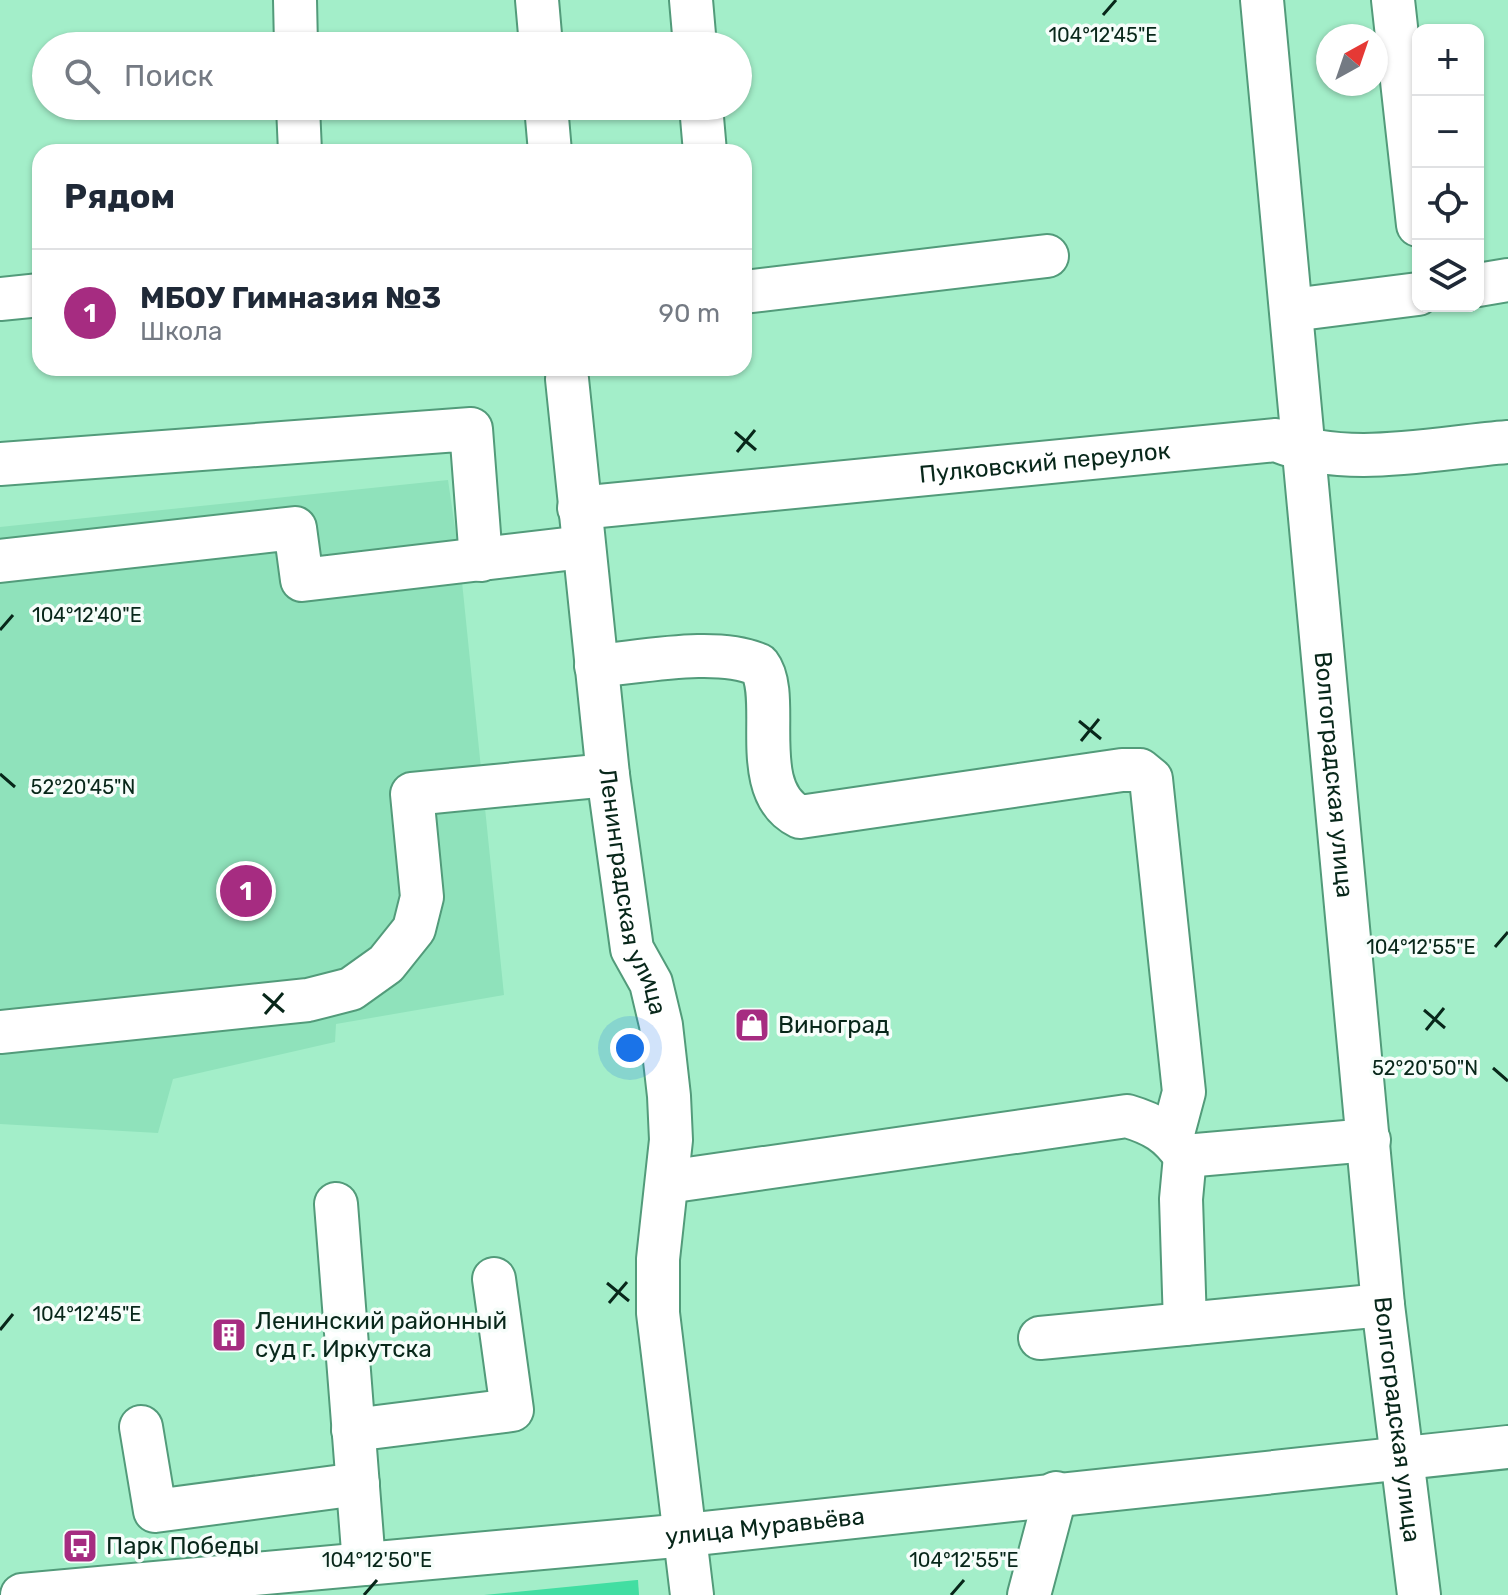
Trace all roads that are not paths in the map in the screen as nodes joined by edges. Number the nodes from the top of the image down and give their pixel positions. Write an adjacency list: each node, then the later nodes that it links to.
1 (295, 0): 6 (street)
2 (537, 0): 7 (street)
3 (691, 0): 8 (street)
4 (1262, 0): 23 (street, Волгоградская улица)
5 (1393, 0): 15 (street)
6 (296, 32)
7 (540, 32)
8 (694, 32)
9 (299, 120): 12 (street)
10 (547, 120): 13 (street)
11 (702, 120): 14 (street)
12 (300, 144)
13 (549, 144)
14 (704, 144)
15 (1412, 171)
16 (1047, 256): 19 (street)
17 (1508, 280): 18 (street)
18 (1484, 284)
19 (752, 291)
20 (1412, 295): 23 (street)
21 (32, 296): 22 (street)
22 (0, 299)
23 (1292, 310): 26 (street, Волгоградская улица)
24 (564, 376): 28 (street, Ленинградская улица)
25 (1508, 442): 26 (street, Пулковский переулок)
26 (1305, 452): 28 (street, Пулковский переулок); 34 (street, Волгоградская улица)
27 (0, 464): 29 (street)
28 (581, 528): 29 (street, Пулковский переулок); 31 (street, Ленинградская улица)
29 (481, 560): 30 (street, Пулковский переулок)
30 (0, 561)
31 (596, 666): 32 (street, Ленинградская улица); 35 (street)
32 (608, 775): 33 (street); 36 (street, Ленинградская улица)
33 (0, 1032)
34 (1369, 1140): 35 (street); 39 (street, Волгоградская улица)
35 (1178, 1146): 36 (street); 40 (street)
36 (667, 1182): 48 (street, Ленинградская улица)
37 (336, 1204): 43 (street)
38 (494, 1279): 43 (street)
39 (1383, 1305): 40 (street); 45 (street, Волгоградская улица)
40 (1185, 1324): 41 (street)
41 (1040, 1338)
42 (141, 1427): 46 (street)
43 (353, 1430): 46 (street)
44 (1508, 1447): 45 (street, улица Муравьёва)
45 (1403, 1458): 47 (street, улица Муравьёва); 55 (street, Волгоградская улица)
46 (358, 1484): 49 (street)
47 (1056, 1493): 48 (street, улица Муравьёва); 54 (street)
48 (686, 1535): 49 (street, улица Муравьёва); 53 (street, Ленинградская улица)
49 (364, 1564): 50 (street, улица Муравьёва)
50 (171, 1588): 51 (street, улица Муравьёва)
51 (109, 1591): 52 (street, улица Муравьёва)
52 (22, 1595)
53 (692, 1595)
54 (1029, 1595)
55 (1419, 1595)

